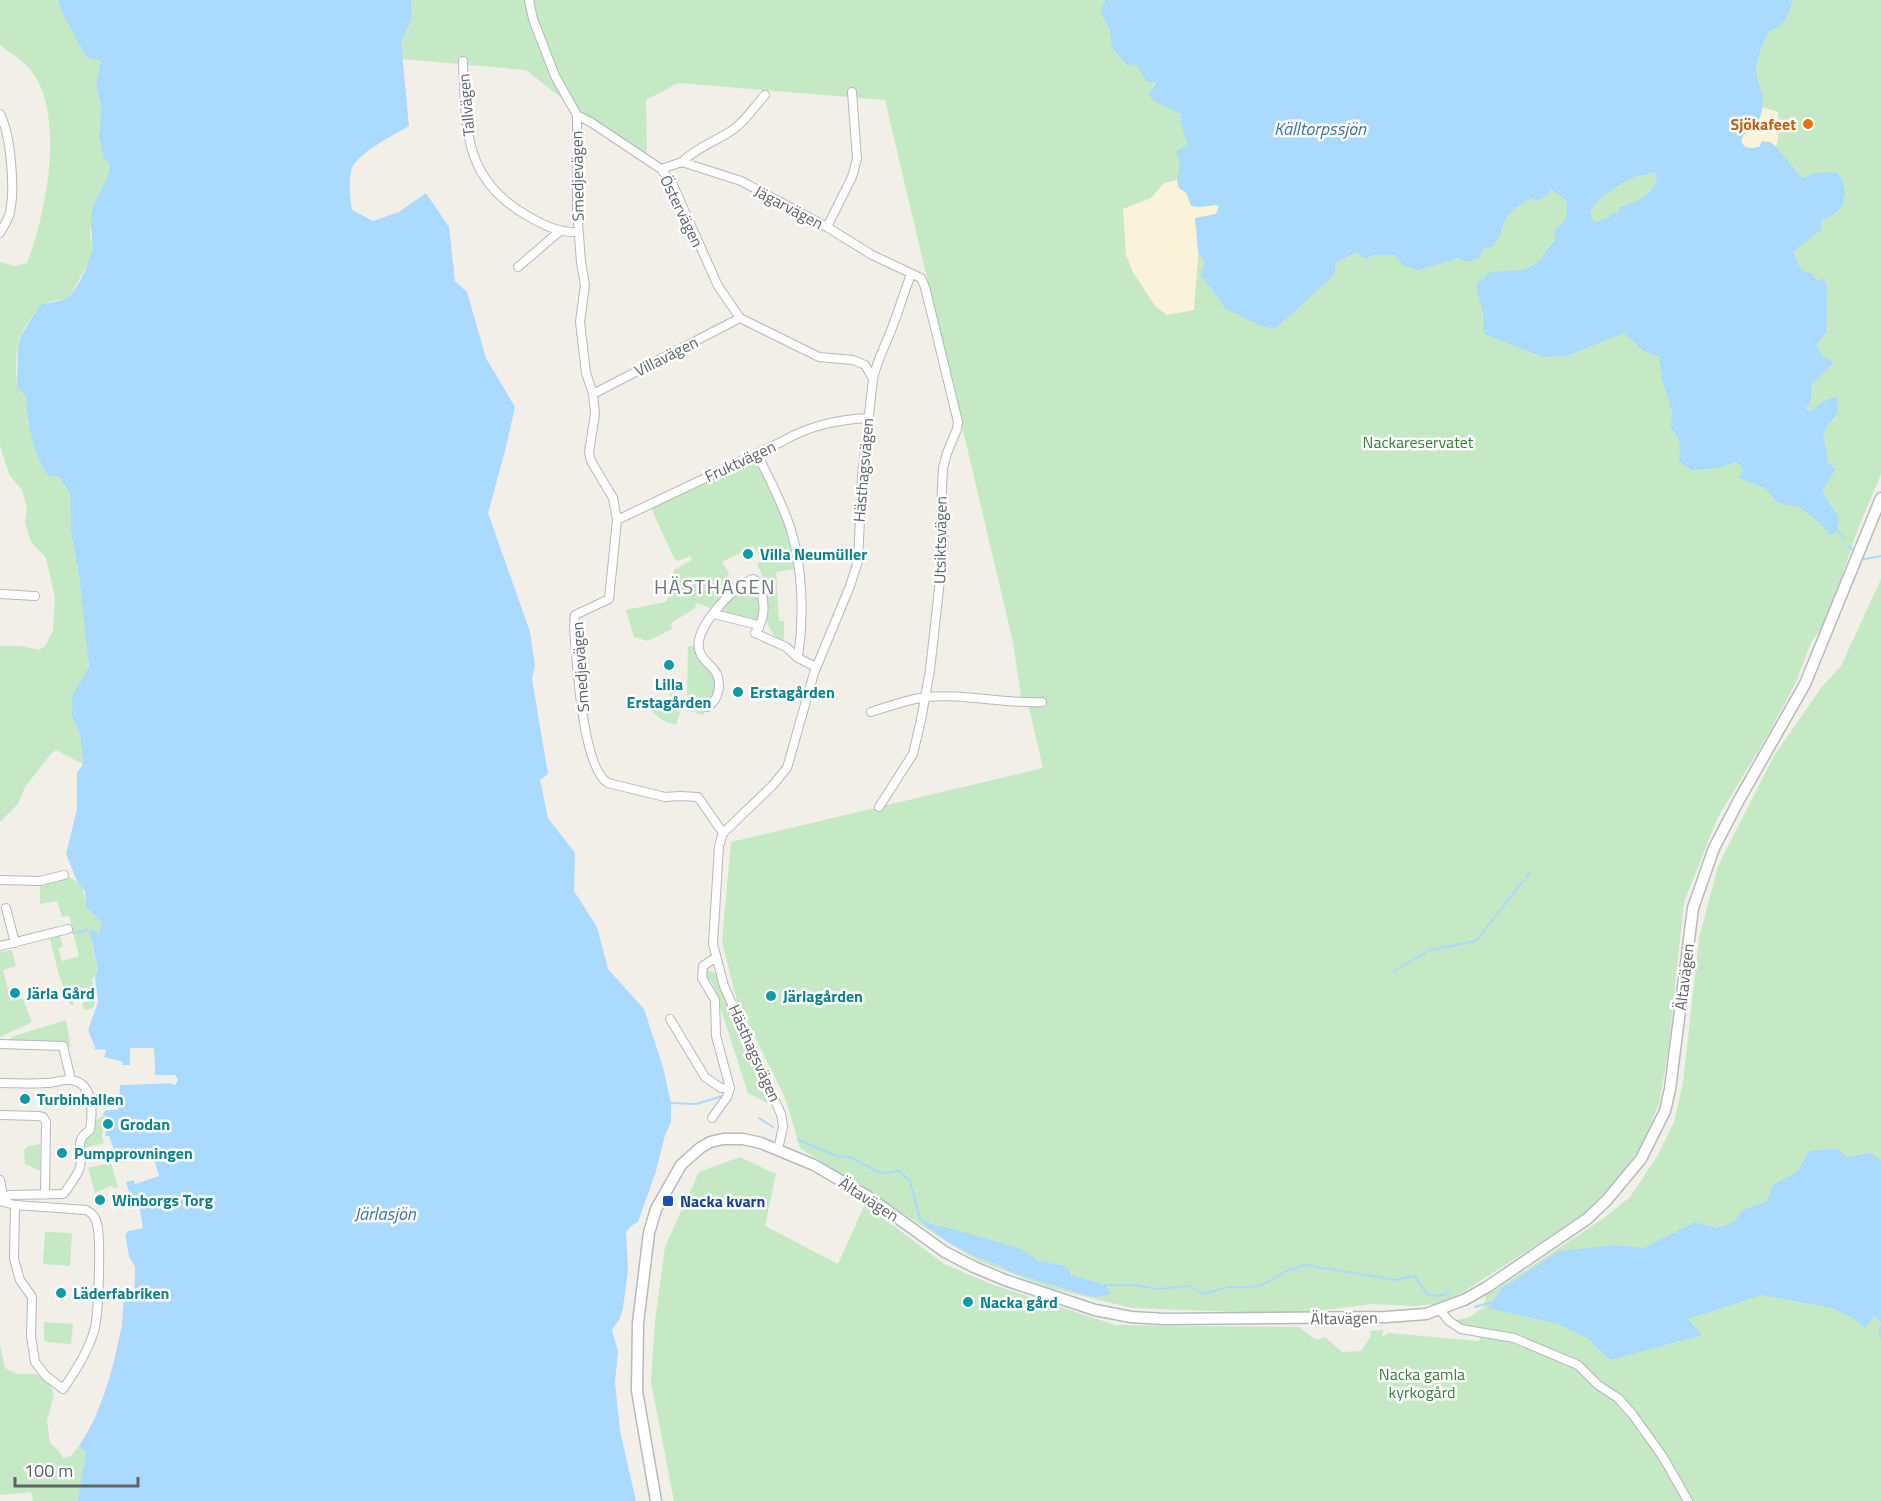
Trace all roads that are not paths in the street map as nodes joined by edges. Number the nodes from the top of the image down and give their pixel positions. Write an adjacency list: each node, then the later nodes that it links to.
1 (529, 0): 6 (street)
2 (463, 61): 10 (street, Tallvägen)
3 (852, 93): 9 (street)
4 (765, 94): 7 (street)
5 (0, 114): 12 (street)
6 (577, 116): 8 (street, Östervägen); 11 (street, Smedjevägen)
7 (682, 162): 8 (street); 9 (street, Jägarvägen)
8 (661, 169): 15 (street, Östervägen)
9 (827, 227): 14 (street, Jägarvägen)
10 (560, 231): 11 (street, Tallvägen); 13 (street)
11 (578, 232): 17 (street, Smedjevägen)
12 (0, 233)
13 (518, 267)
14 (911, 275): 16 (street, Hästhagsvägen); 28 (street, Utsiktsvägen)
15 (740, 318): 16 (street, Östervägen); 17 (street, Villavägen)
16 (873, 379): 18 (street, Hästhagsvägen)
17 (593, 394): 21 (street, Smedjevägen)
18 (867, 418): 19 (street, Fruktvägen); 27 (street, Hästhagsvägen)
19 (757, 454): 21 (street, Fruktvägen); 26 (street)
20 (1881, 498): 53 (main road, Ältavägen)
21 (617, 520): 33 (street, Smedjevägen)
22 (0, 594): 23 (street)
23 (35, 596)
24 (714, 614): 25 (street); 25 (street); 30 (street)
25 (757, 630): 26 (street)
26 (798, 658): 27 (street)
27 (816, 667): 33 (street, Hästhagsvägen)
28 (925, 697): 29 (street); 31 (street); 32 (street, Utsiktsvägen)
29 (1042, 702)
30 (707, 707)
31 (871, 712)
32 (879, 807)
33 (723, 833): 40 (street, Hästhagsvägen)
34 (64, 875): 35 (street)
35 (0, 880)
36 (6, 908): 38 (street)
37 (68, 929): 38 (street)
38 (15, 943): 39 (street)
39 (0, 946)
40 (715, 958): 45 (street, Hästhagsvägen); 48 (street, Hästhagsvägen)
41 (670, 1019): 45 (street)
42 (0, 1044): 43 (street)
43 (71, 1080): 44 (street); 50 (street)
44 (0, 1083)
45 (730, 1088): 47 (street)
46 (0, 1115): 50 (street)
47 (712, 1118)
48 (778, 1149): 53 (main road, Ältavägen); 54 (main road, Ältavägen)
49 (0, 1180): 51 (street)
50 (45, 1195): 51 (street)
51 (2, 1201): 52 (street)
52 (15, 1205): 52 (street)
53 (1440, 1310): 55 (street)
54 (656, 1501)
55 (1688, 1501)

